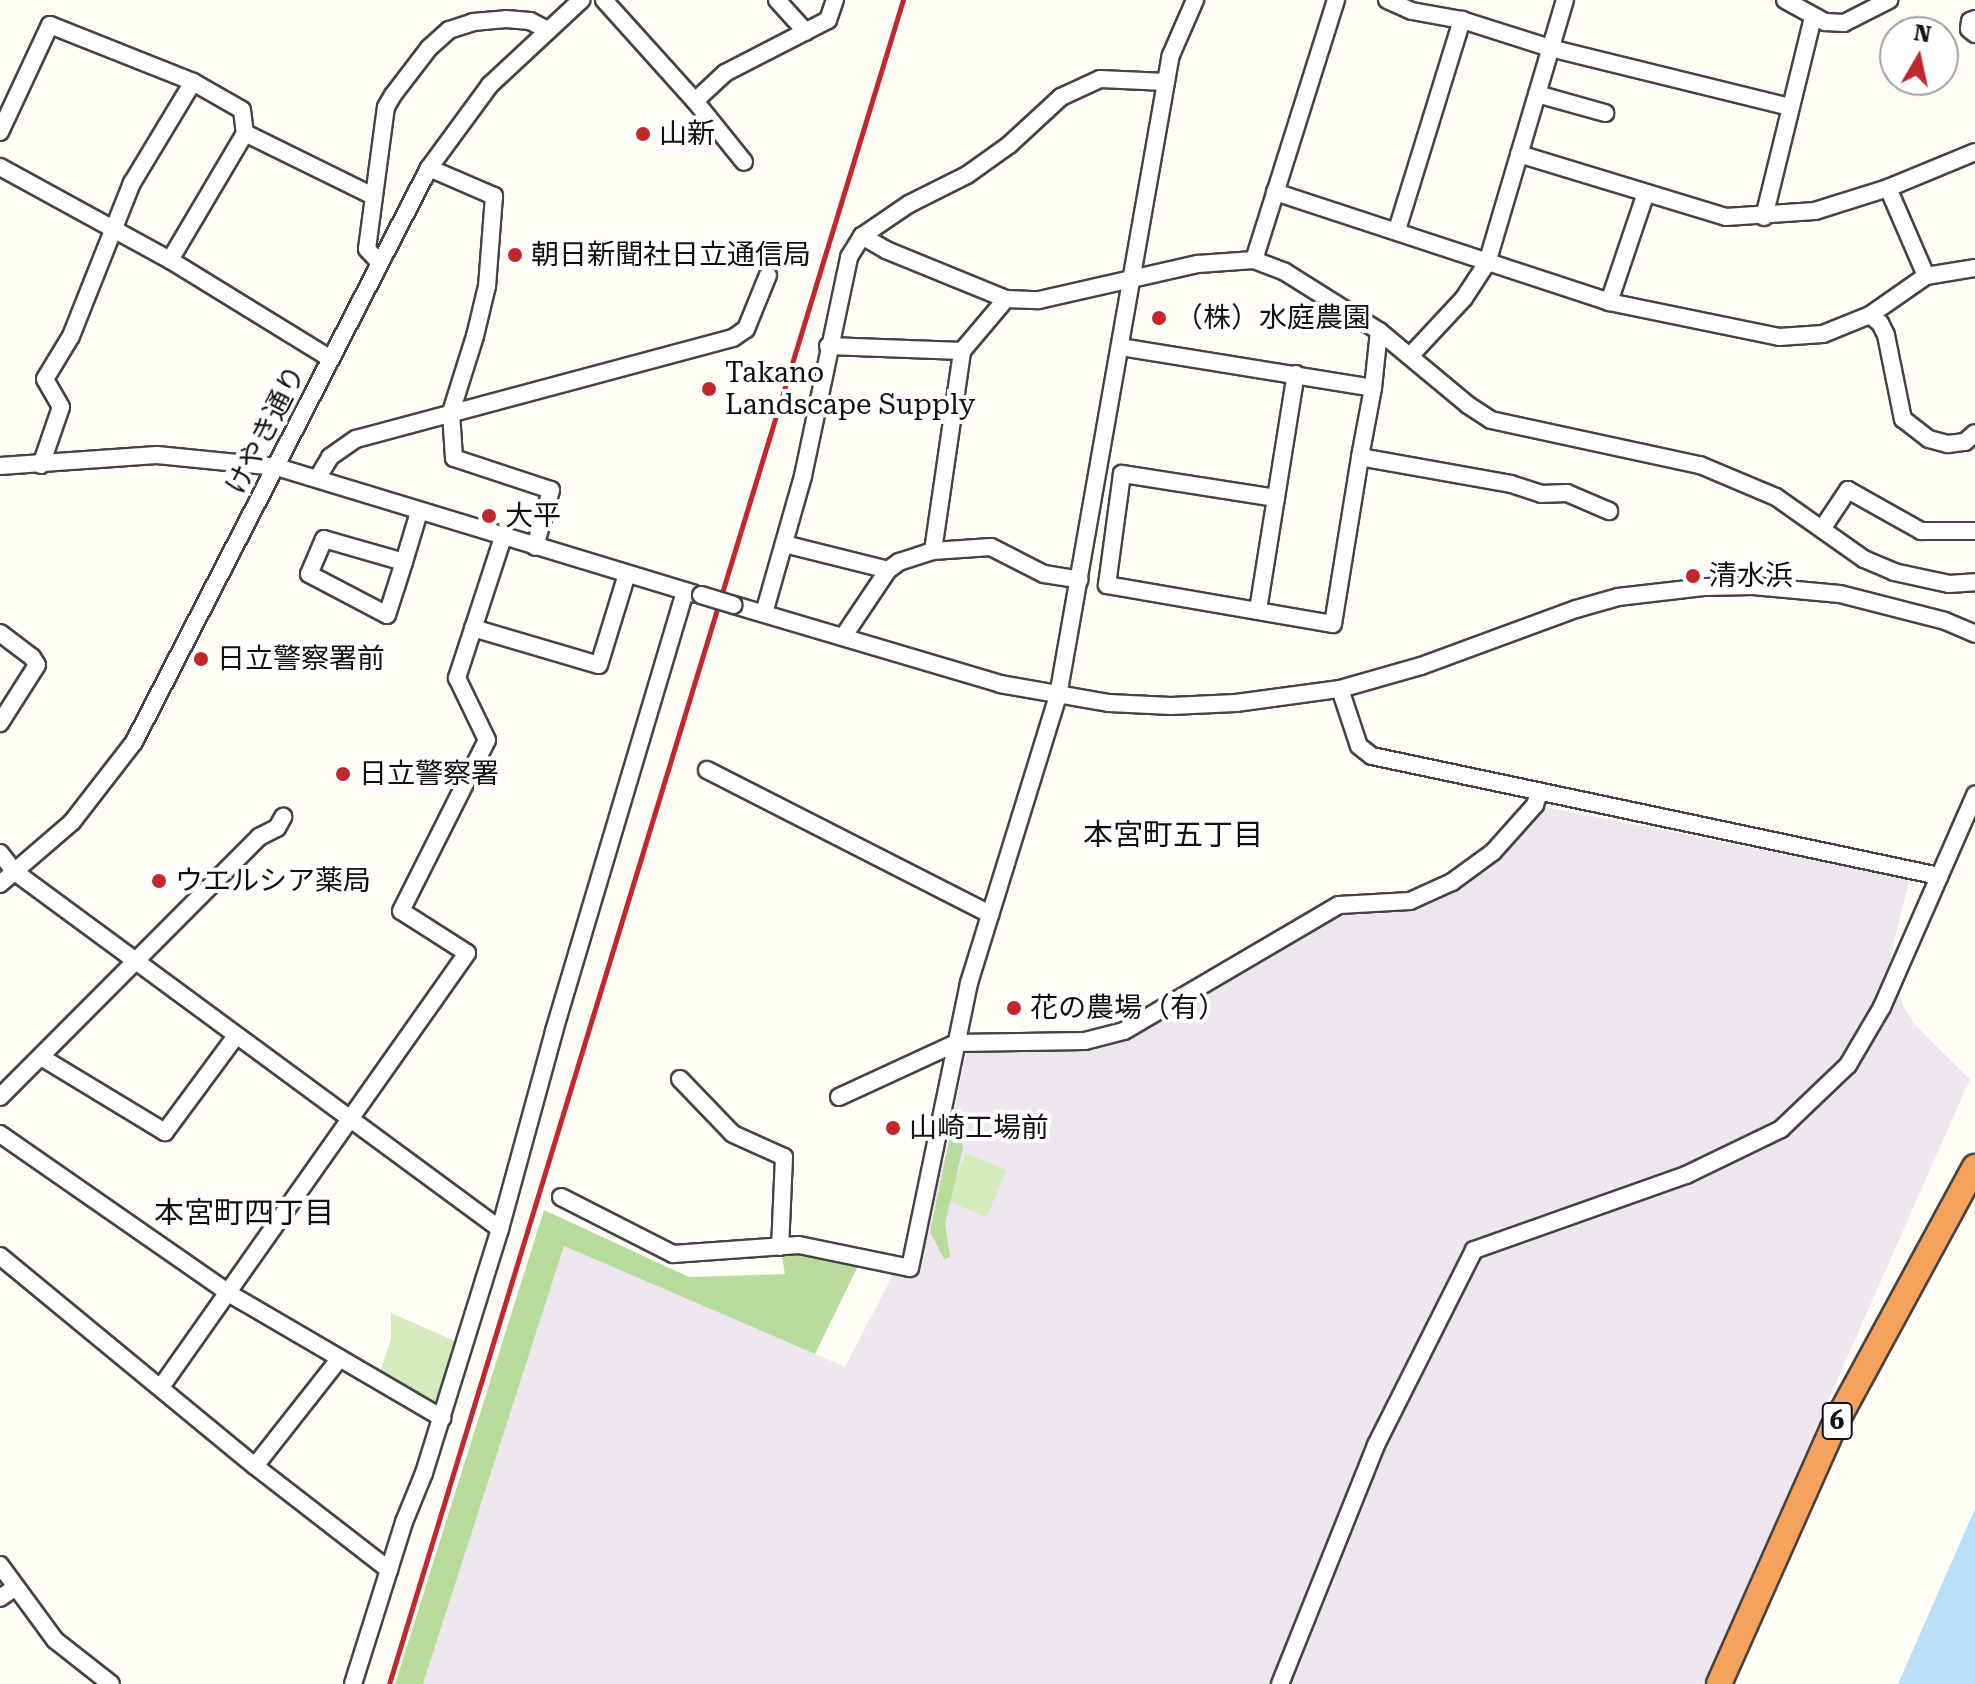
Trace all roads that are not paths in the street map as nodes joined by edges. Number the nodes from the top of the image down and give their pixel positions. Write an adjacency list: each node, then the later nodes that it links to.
1 (581, 0): 14 (street, けやき通り)
2 (604, 0): 21 (street)
3 (777, 0): 15 (street)
4 (835, 0): 15 (street)
5 (1195, 0): 19 (street)
6 (1336, 0): 32 (street)
7 (1387, 0): 13 (street)
8 (1565, 0): 17 (street)
9 (1785, 0): 11 (street)
10 (1889, 0): 11 (street)
11 (1813, 17): 22 (street)
12 (1975, 19): 16 (street)
13 (1462, 20): 17 (street); 37 (street)
14 (548, 30): 30 (street, けやき通り); 34 (street)
15 (806, 32): 21 (street)
16 (1975, 34)
17 (1550, 48): 20 (street); 22 (street)
18 (193, 82): 24 (street); 25 (street); 36 (street)
19 (1166, 82): 38 (street); 45 (street)
20 (1537, 94): 23 (street); 27 (street)
21 (695, 101): 28 (street)
22 (1790, 107): 35 (street)
23 (1605, 113)
24 (0, 132)
25 (245, 133): 34 (street); 39 (street)
26 (1975, 152): 31 (street)
27 (1519, 154): 33 (street); 42 (street)
28 (744, 162)
29 (0, 167): 36 (street)
30 (429, 168): 41 (street, けやき通り); 58 (street)
31 (1888, 188): 35 (street); 46 (street)
32 (1275, 192): 37 (street); 40 (street)
33 (1646, 193): 35 (street); 48 (street)
34 (373, 196): 41 (street)
35 (1764, 217)
36 (114, 229): 39 (street); 61 (street)
37 (1397, 230): 42 (street)
38 (862, 236): 47 (street); 51 (street)
39 (170, 260): 55 (street)
40 (1254, 260): 45 (street); 50 (street)
41 (380, 263): 55 (street, けやき通り)
42 (1487, 263): 48 (street); 54 (street)
43 (1975, 268): 46 (street)
44 (768, 275): 58 (street)
45 (1132, 276): 47 (street); 52 (street)
46 (1926, 276): 49 (street)
47 (1006, 299): 53 (street)
48 (1609, 302): 49 (street)
49 (1870, 315): 59 (street)
50 (1379, 331): 54 (street); 57 (street)
51 (828, 346): 53 (street); 71 (street)
52 (1120, 347): 56 (street); 77 (street)
53 (962, 351): 73 (street)
54 (1410, 356): 68 (street)
55 (331, 359): 63 (street, けやき通り)
56 (1296, 374): 57 (street); 65 (street)
57 (1373, 388): 60 (street)
58 (451, 412): 64 (street); 72 (street)
59 (1975, 433)
60 (1360, 457): 66 (street); 80 (street)
61 (41, 465): 62 (street); 63 (street)
62 (0, 466)
63 (277, 467): 64 (street); 94 (street, けやき通り)
64 (317, 479): 67 (street)
65 (1276, 498): 80 (street); 80 (street)
66 (1609, 511)
67 (419, 512): 70 (street); 74 (street)
68 (1822, 529): 69 (street); 78 (street)
69 (1975, 531)
70 (503, 537): 72 (street); 82 (street)
71 (784, 544): 75 (street); 81 (street)
72 (535, 547): 76 (street)
73 (933, 551): 75 (street); 77 (street)
74 (404, 562): 74 (street)
75 (888, 570): 85 (street)
76 (627, 574): 79 (street); 82 (street)
77 (1080, 580): 87 (street)
78 (1975, 582)
79 (693, 593): 81 (street, bridge); 109 (street)
80 (1258, 610)
81 (764, 613): 85 (street)
82 (473, 628): 105 (street)
83 (0, 633): 88 (street)
84 (1975, 634): 86 (street)
85 (843, 637): 87 (street)
86 (1340, 689): 87 (street); 90 (street)
87 (1058, 696): 97 (street)
88 (0, 723)
89 (707, 770): 97 (street)
90 (1539, 793): 95 (street); 100 (street)
91 (1975, 795): 95 (street)
92 (283, 817): 98 (street)
93 (0, 853): 94 (street)
94 (15, 872): 96 (street, けやき通り); 98 (street)
95 (1939, 876): 123 (street)
96 (0, 884)
97 (990, 914): 100 (street)
98 (134, 961): 99 (street); 101 (street)
99 (236, 1036): 101 (street); 105 (street)
100 (956, 1043): 104 (street); 110 (street)
101 (41, 1057): 103 (street)
102 (680, 1079): 110 (street)
103 (0, 1097)
104 (839, 1097)
105 (352, 1119): 109 (street); 112 (street)
106 (0, 1134): 112 (street)
107 (1975, 1167): 124 (highway, 6)
108 (561, 1197): 110 (street)
109 (500, 1229): 115 (street)
110 (780, 1247)
111 (0, 1256): 114 (street)
112 (230, 1294): 113 (street); 114 (street)
113 (340, 1358): 115 (street); 116 (street)
114 (161, 1387): 116 (street)
115 (442, 1418): 118 (street)
116 (255, 1466): 118 (street)
117 (0, 1565): 119 (street)
118 (389, 1570): 122 (street)
119 (16, 1587): 120 (street); 121 (street)
120 (0, 1598)
121 (111, 1684)
122 (353, 1684)
123 (1280, 1684)
124 (1719, 1684)

